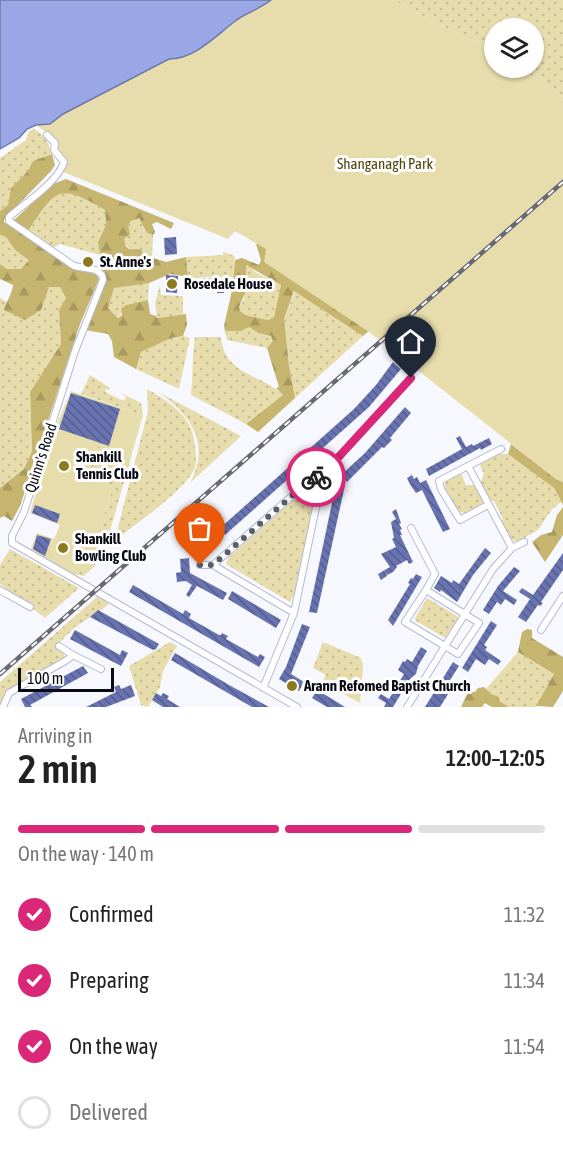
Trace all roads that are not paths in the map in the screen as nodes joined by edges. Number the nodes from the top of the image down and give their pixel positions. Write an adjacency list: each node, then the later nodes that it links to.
1 (47, 135): 23 (street, Quinn's Road)
2 (411, 378): 5 (street)
3 (501, 449): 4 (street)
4 (468, 466): 6 (street); 6 (street)
5 (323, 474): 11 (street); 16 (street)
6 (488, 505): 9 (street)
7 (411, 528): 13 (street)
8 (524, 542): 9 (street)
9 (512, 549): 17 (street)
10 (200, 565): 11 (street)
11 (213, 565): 16 (street)
12 (0, 590): 15 (street)
13 (426, 590): 17 (street); 20 (street)
14 (563, 596): 18 (street)
15 (30, 606)
16 (294, 614): 23 (street)
17 (464, 614): 20 (street); 20 (street)
18 (542, 630)
19 (59, 646): 21 (street)
20 (444, 646): 26 (street)
21 (72, 655): 22 (street); 24 (street)
22 (101, 669)
23 (263, 688): 25 (street, Quinn's Road)
24 (3, 707)
25 (297, 707)
26 (407, 707)

